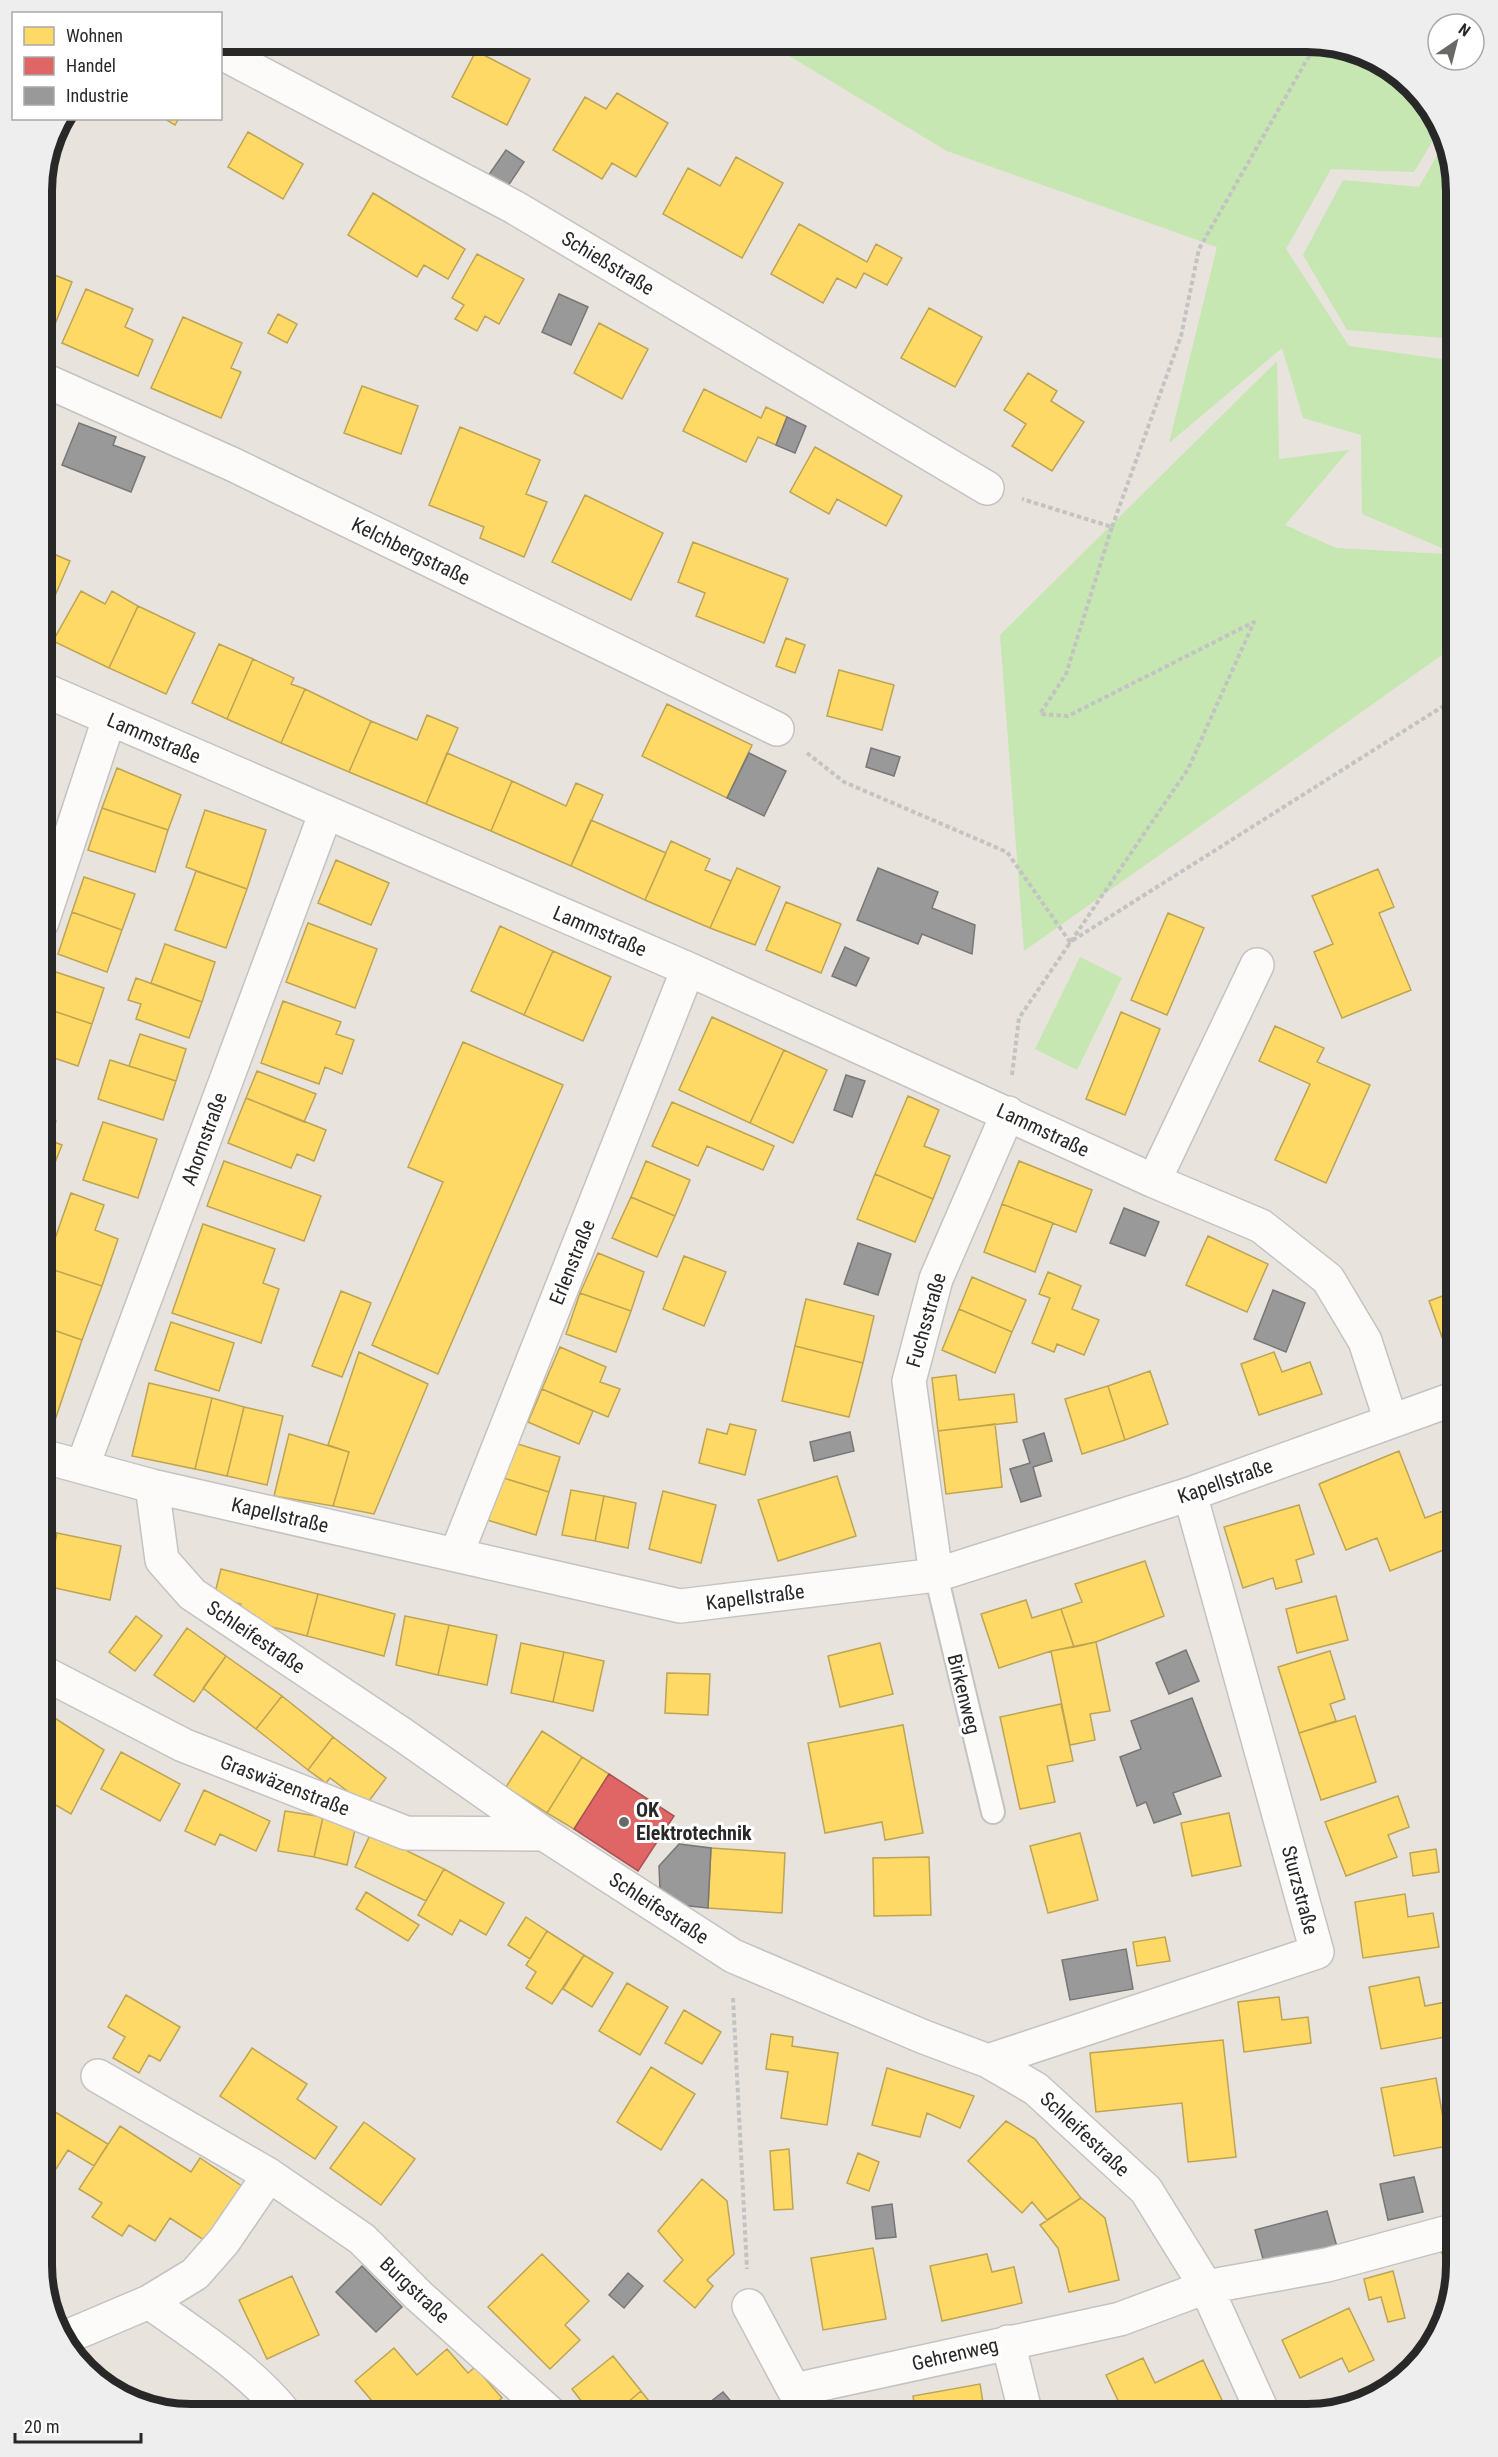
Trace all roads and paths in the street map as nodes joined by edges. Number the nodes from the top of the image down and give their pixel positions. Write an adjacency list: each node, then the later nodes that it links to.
1 (222, 53): 4 (street, Schießstraße)
2 (1311, 53): 5 (path)
3 (53, 384): 9 (street, Kelchbergstraße)
4 (987, 488): 5 (path)
5 (1112, 527): 12 (path)
6 (53, 694): 8 (street, Lammstraße)
7 (1446, 704): 12 (path)
8 (109, 719): 10 (street, Lammstraße); 11 (street)
9 (777, 729): 12 (path)
10 (326, 812): 14 (street, Lammstraße); 20 (street, Ahornstraße)
11 (53, 890)
12 (1070, 942): 15 (path)
13 (1257, 965): 16 (street)
14 (688, 969): 15 (street, Lammstraße); 23 (street, Erlenstraße)
15 (1008, 1113): 16 (street, Lammstraße); 24 (street, Fuchsstraße)
16 (1154, 1182): 18 (street, Lammstraße)
17 (1446, 1402): 18 (street, Kapellstraße)
18 (1391, 1421): 22 (street, Kapellstraße)
19 (52, 1458): 20 (street, Kapellstraße)
20 (83, 1465): 21 (street, Kapellstraße)
21 (152, 1486): 23 (street, Kapellstraße); 27 (street, Schleifestraße)
22 (1190, 1494): 24 (street, Kapellstraße); 29 (street, Sturzstraße)
23 (456, 1555): 24 (street, Kapellstraße)
24 (936, 1575): 26 (lane, Birkenweg)
25 (52, 1677): 27 (street, Graswäzenstraße)
26 (993, 1812)
27 (544, 1834): 28 (street, Schleifestraße)
28 (733, 1956): 29 (street, Schleifestraße); 35 (path)
29 (988, 2061): 33 (street, Schleifestraße)
30 (98, 2076): 31 (street, Burgstraße)
31 (269, 2175): 34 (street); 39 (street, Burgstraße)
32 (1446, 2233): 33 (street)
33 (1206, 2287): 37 (street, Gehrenweg); 41 (street, Schleifestraße)
34 (149, 2302): 36 (street); 38 (street)
35 (748, 2306): 37 (street, Gehrenweg)
36 (71, 2335)
37 (1008, 2342): 40 (street)
38 (278, 2404)
39 (540, 2404)
40 (1023, 2404)
41 (1258, 2404)

